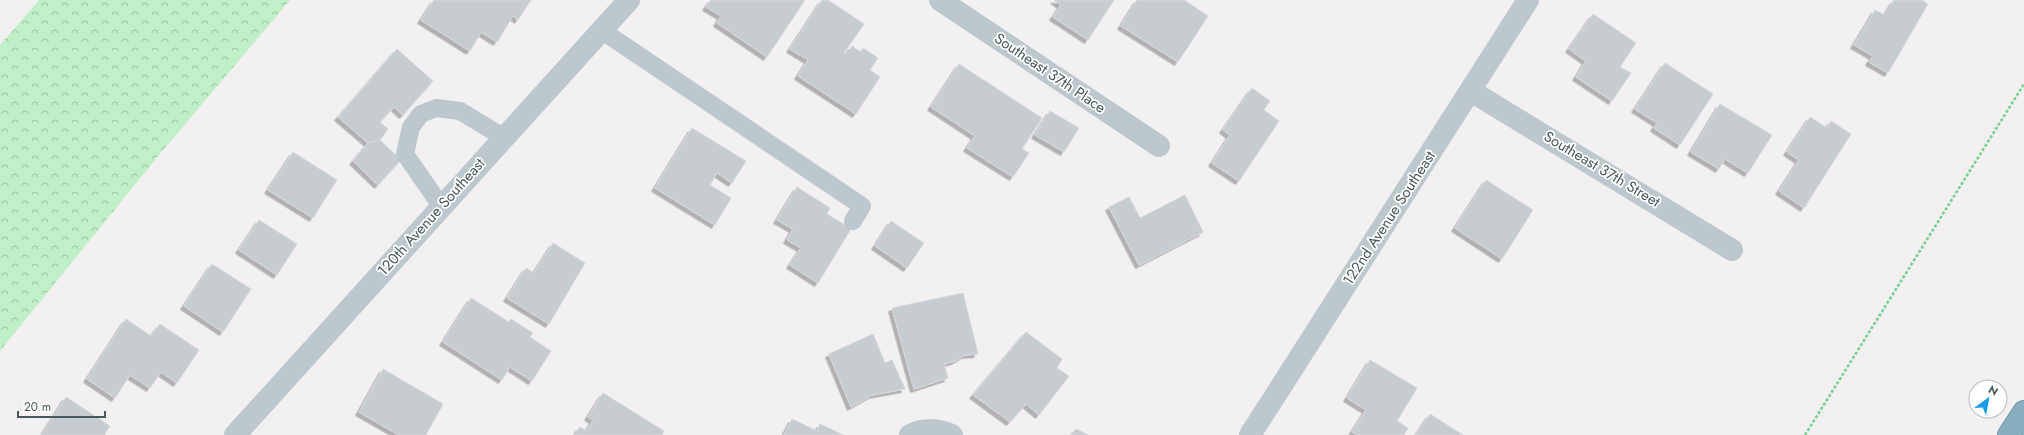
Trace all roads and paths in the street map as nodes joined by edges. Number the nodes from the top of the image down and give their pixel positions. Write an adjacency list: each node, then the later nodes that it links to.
1 (629, 0): 4 (street, 120th Avenue Southeast)
2 (940, 0): 8 (street, Southeast 37th Place)
3 (1528, 0): 6 (street, 122nd Avenue Southeast)
4 (601, 30): 7 (street, 120th Avenue Southeast); 10 (lane)
5 (2024, 84): 17 (path)
6 (1471, 91): 11 (street, Southeast 37th Street); 16 (street, 122nd Avenue Southeast)
7 (504, 137): 9 (street, 120th Avenue Southeast); 9 (lane)
8 (1159, 146)
9 (441, 206): 13 (street, 120th Avenue Southeast)
10 (853, 221)
11 (1732, 250)
12 (2024, 412): 18 (highway)
13 (235, 435)
14 (910, 435): 15 (street)
15 (952, 435)
16 (1250, 435)
17 (1805, 435)
18 (2009, 435)

